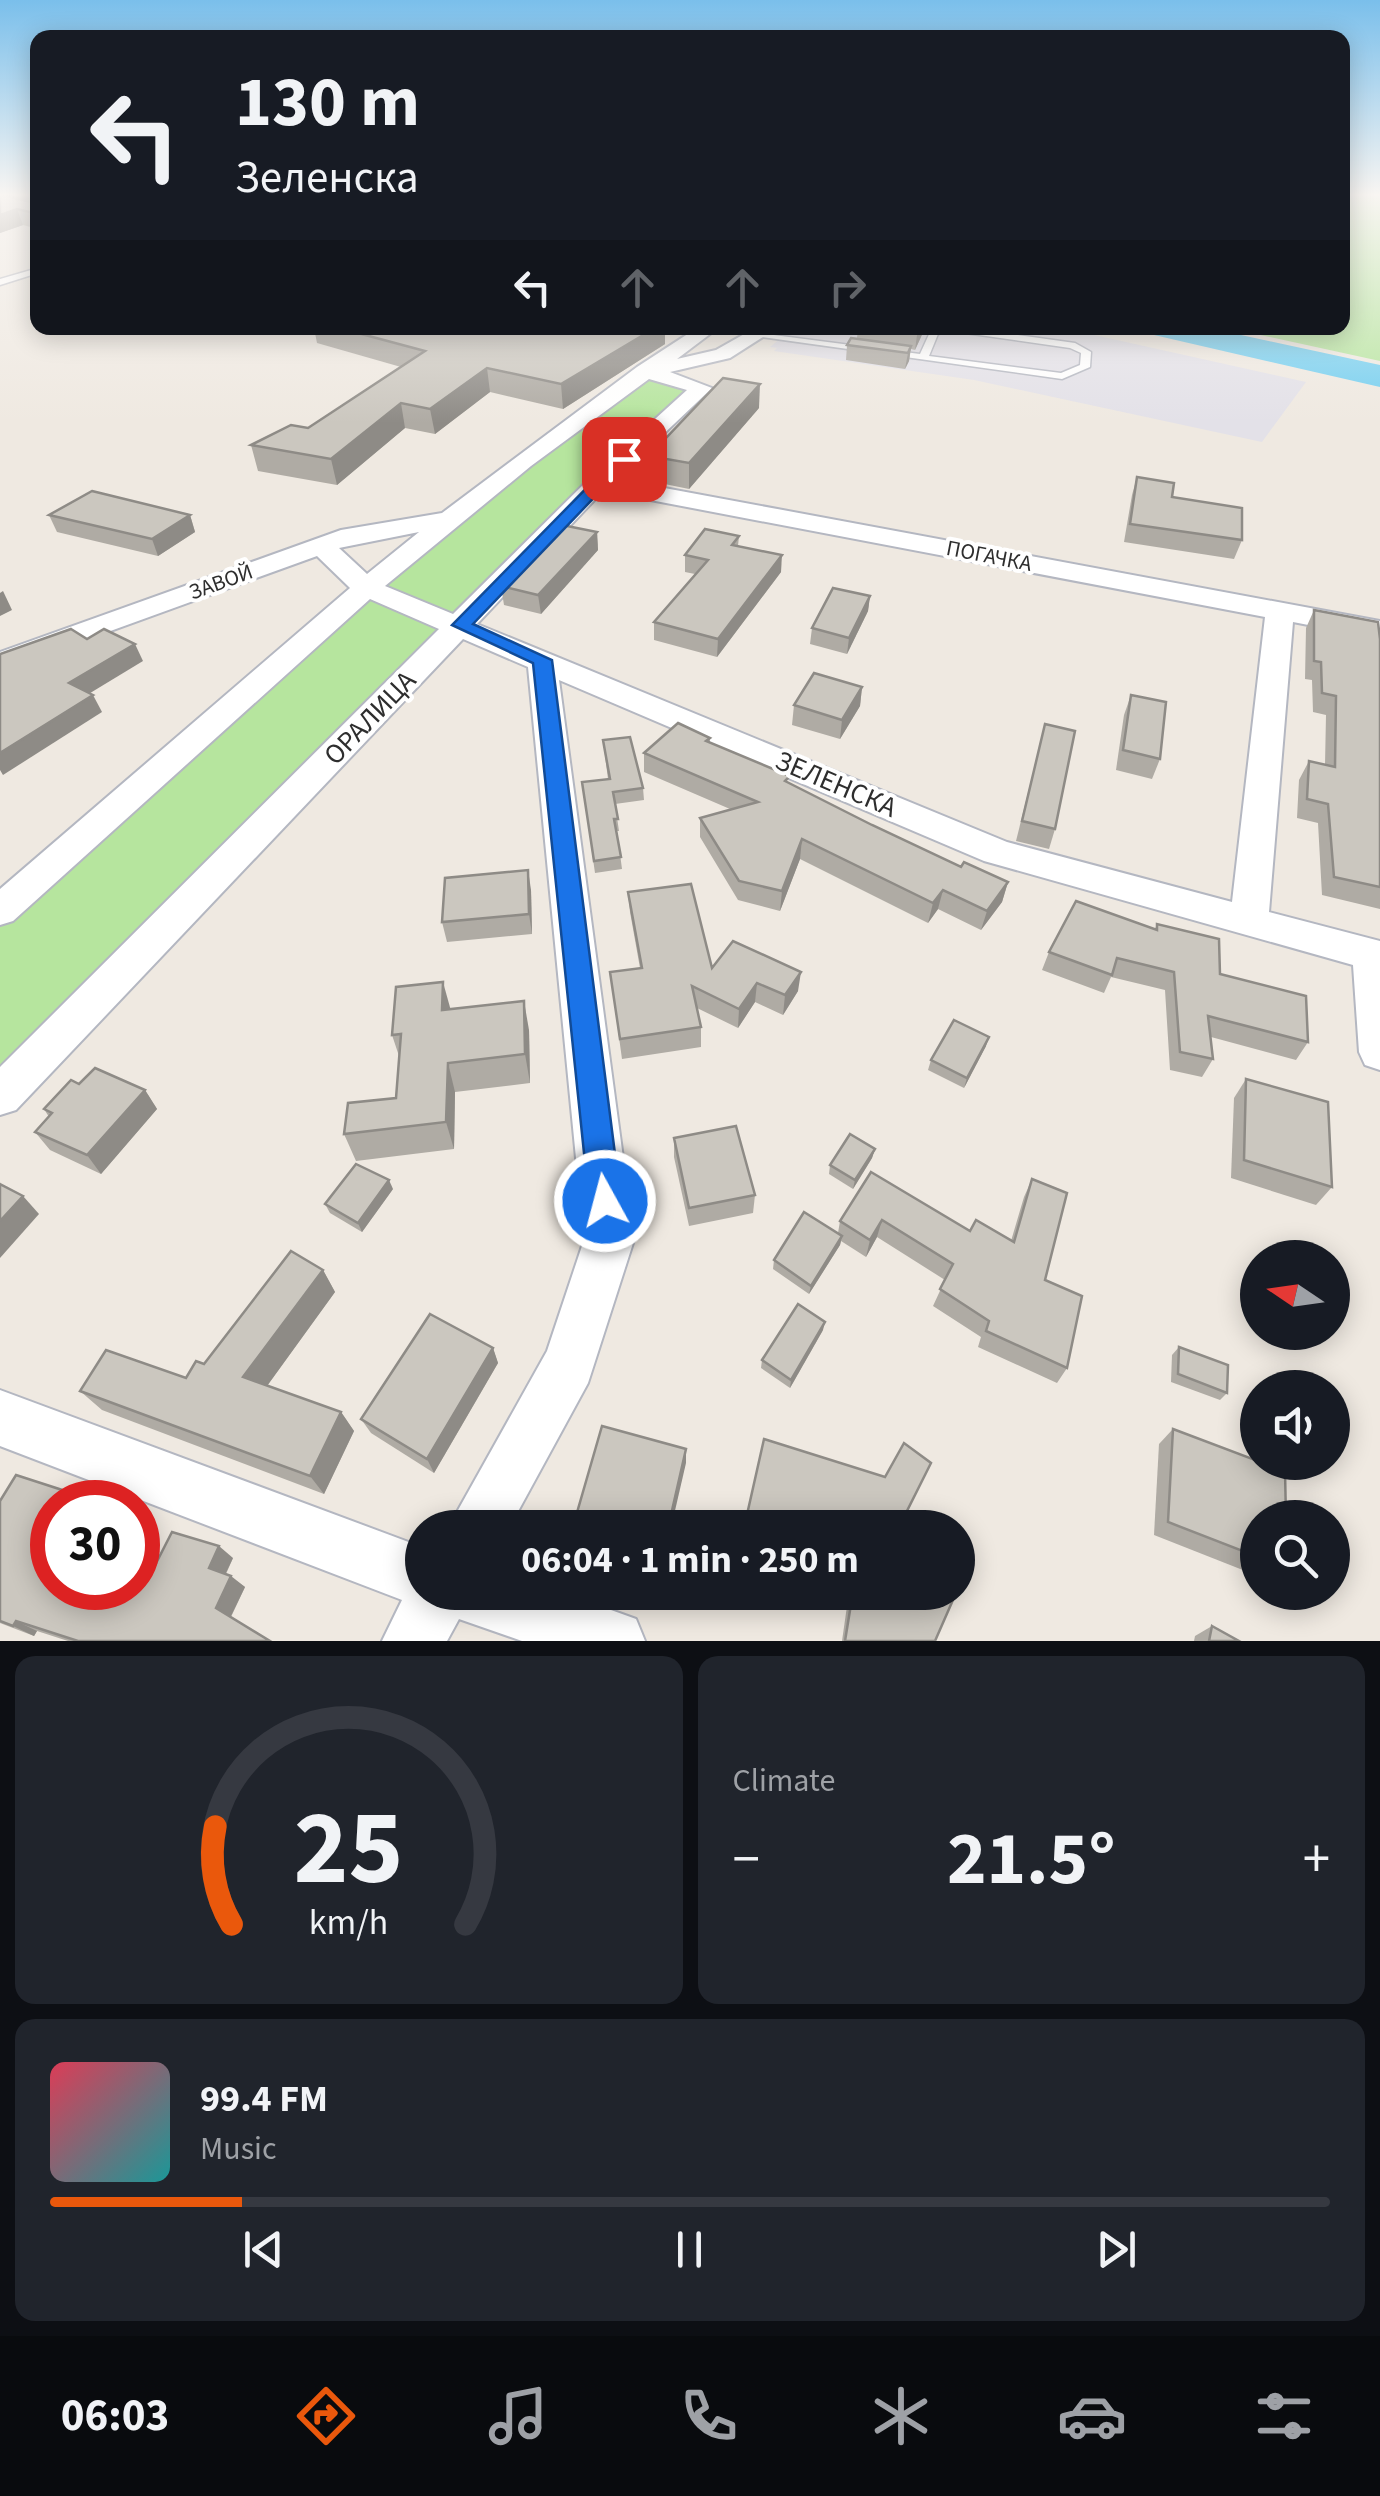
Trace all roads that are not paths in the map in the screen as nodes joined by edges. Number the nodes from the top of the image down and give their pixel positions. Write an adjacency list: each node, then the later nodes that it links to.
1 (30, 273): 2 (lane)
2 (0, 282)
3 (697, 335): 9 (street)
4 (758, 335): 9 (street)
5 (782, 335): 8 (lane)
6 (933, 335): 8 (lane)
7 (1001, 335): 8 (lane)
8 (922, 358)
9 (644, 371): 10 (street, ОРАЛИЦА); 11 (street)
10 (598, 483): 14 (street, ПОГАЧКА); 15 (street, ОРАЛИЦА)
11 (446, 520): 12 (street, ЗАВОЙ); 13 (street)
12 (321, 545): 13 (street, ЗЕЛЕНСКА); 18 (street, ЗАВОЙ)
13 (366, 588): 15 (street, ЗЕЛЕНСКА); 19 (street)
14 (1280, 611): 16 (street, ПОГАЧКА); 20 (street)
15 (462, 625): 17 (street, ЗЕЛЕНСКА); 23 (street, ОРАЛИЦА)
16 (1380, 630)
17 (542, 660): 20 (street, ЗЕЛЕНСКА); 25 (street)
18 (0, 662)
19 (0, 910)
20 (1249, 921): 21 (street, ЗЕЛЕНСКА)
21 (1376, 956): 22 (street)
22 (1380, 1052)
23 (0, 1096)
24 (0, 1418): 26 (street)
25 (486, 1510)
26 (405, 1571)
27 (430, 1610): 29 (street)
28 (521, 1610): 30 (street)
29 (413, 1641)
30 (614, 1641)

